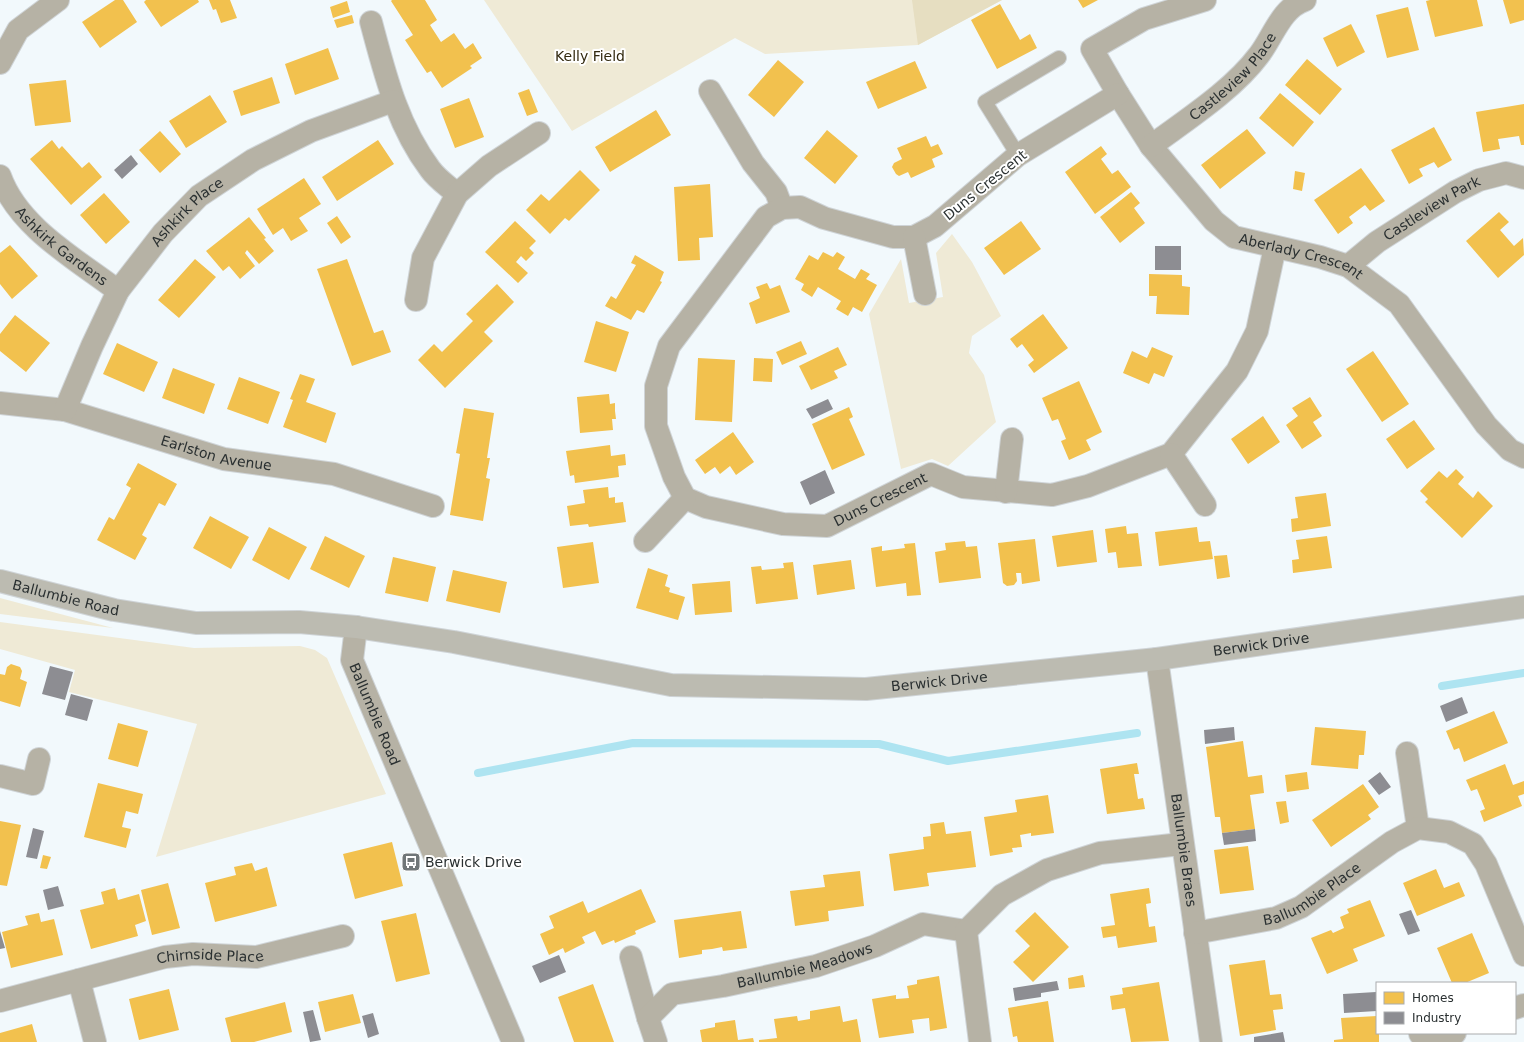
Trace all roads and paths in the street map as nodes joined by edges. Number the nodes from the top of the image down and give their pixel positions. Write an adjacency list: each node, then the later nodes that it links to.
1 (58, 0): 6 (street)
2 (1204, 0): 8 (street, Aberlady Crescent)
3 (1305, 0): 11 (street, Castleview Place)
4 (371, 22): 9 (street)
5 (1059, 58): 12 (lane)
6 (0, 63)
7 (710, 91): 16 (street)
8 (1118, 94): 11 (street, Aberlady Crescent); 12 (street, Duns Crescent)
9 (393, 101): 15 (street); 20 (street, Ashkirk Place)
10 (539, 133): 15 (street)
11 (1152, 146): 18 (street, Aberlady Crescent)
12 (1018, 155): 17 (street, Duns Crescent)
13 (0, 176): 20 (street, Ashkirk Gardens)
14 (1524, 178): 19 (street, Castleview Park)
15 (457, 194): 22 (street)
16 (782, 208): 17 (street, Duns Crescent); 29 (street)
17 (914, 236): 21 (street)
18 (1275, 247): 19 (street, Aberlady Crescent); 26 (street)
19 (1348, 266): 27 (street, Aberlady Crescent)
20 (118, 291): 24 (street, Ashkirk Place)
21 (925, 294)
22 (416, 300)
23 (0, 403): 24 (street, Earlston Avenue)
24 (65, 410): 31 (street, Earlston Avenue)
25 (1012, 439): 28 (street)
26 (1171, 454): 28 (street, Duns Crescent); 30 (street)
27 (1524, 457)
28 (1006, 492): 29 (street, Duns Crescent)
29 (685, 498): 32 (street)
30 (1205, 505)
31 (433, 506)
32 (645, 540)
33 (0, 581): 35 (street, Ballumbie Road)
34 (1524, 607): 36 (street, Berwick Drive)
35 (356, 627): 36 (street, Berwick Drive); 51 (street, Ballumbie Road)
36 (1157, 659): 41 (street, Ballumbie Braes)
37 (1407, 754): 40 (street)
38 (39, 759): 39 (street)
39 (0, 776)
40 (1418, 828): 43 (street, Ballumbie Place); 45 (street)
41 (1181, 844): 42 (street); 43 (street, Ballumbie Braes)
42 (966, 931): 49 (street, Ballumbie Meadows); 53 (street)
43 (1195, 933): 54 (street, Ballumbie Braes)
44 (343, 936): 47 (street, Chirnside Place)
45 (1524, 955)
46 (631, 957): 49 (street)
47 (79, 980): 48 (street, Chirnside Place); 50 (street)
48 (0, 1001)
49 (648, 1018): 52 (street)
50 (94, 1042)
51 (513, 1042)
52 (656, 1042)
53 (980, 1042)
54 (1211, 1042)

